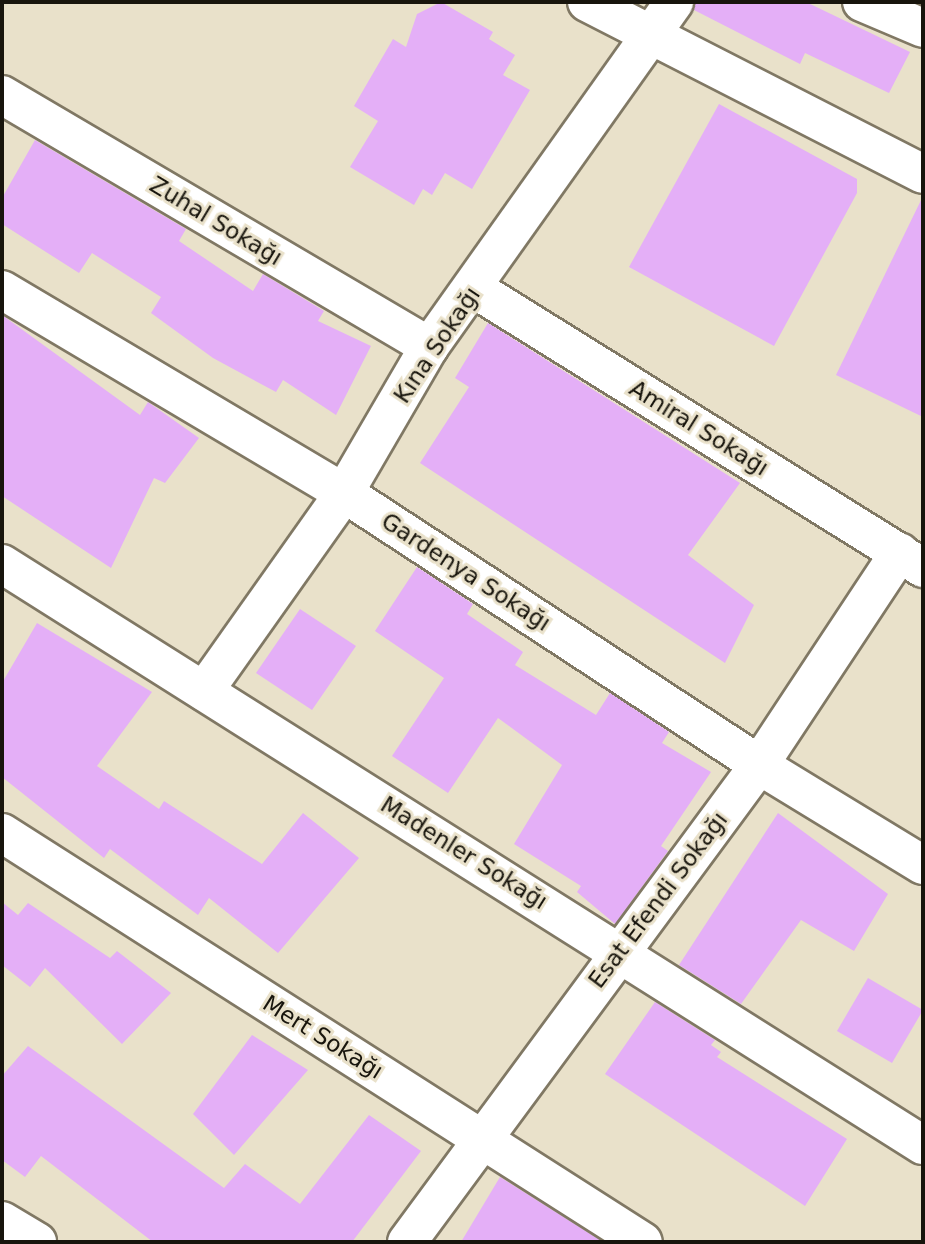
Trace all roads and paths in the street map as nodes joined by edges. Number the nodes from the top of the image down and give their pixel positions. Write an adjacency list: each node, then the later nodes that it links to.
1 (587, 2): 3 (street)
2 (862, 2): 4 (street)
3 (664, 17): 6 (street); 7 (street, Kına Sokağı)
4 (923, 28)
5 (2, 95): 9 (street, Zuhal Sokağı)
6 (923, 174)
7 (475, 289): 9 (street, Kına Sokağı); 11 (street, Amiral Sokağı)
8 (2, 290): 10 (street, Gardenya Sokağı)
9 (429, 347): 10 (street, Kına Sokağı)
10 (344, 493): 13 (street, Kına Sokağı); 14 (street, Gardenya Sokağı)
11 (912, 560): 14 (street, Esat Efendi Sokağı)
12 (2, 564): 13 (street, Madenler Sokağı)
13 (204, 691): 17 (street, Madenler Sokağı)
14 (759, 765): 16 (street, Gardenya Sokağı); 17 (street, Esat Efendi Sokağı)
15 (2, 834): 18 (street, Mert Sokağı)
16 (923, 865)
17 (619, 950): 18 (street, Esat Efendi Sokağı); 19 (street, Madenler Sokağı)
18 (484, 1139): 22 (street, Esat Efendi Sokağı); 23 (street, Mert Sokağı)
19 (923, 1145)
20 (2, 1221): 21 (street)
21 (37, 1242)
22 (407, 1242)
23 (643, 1242)

